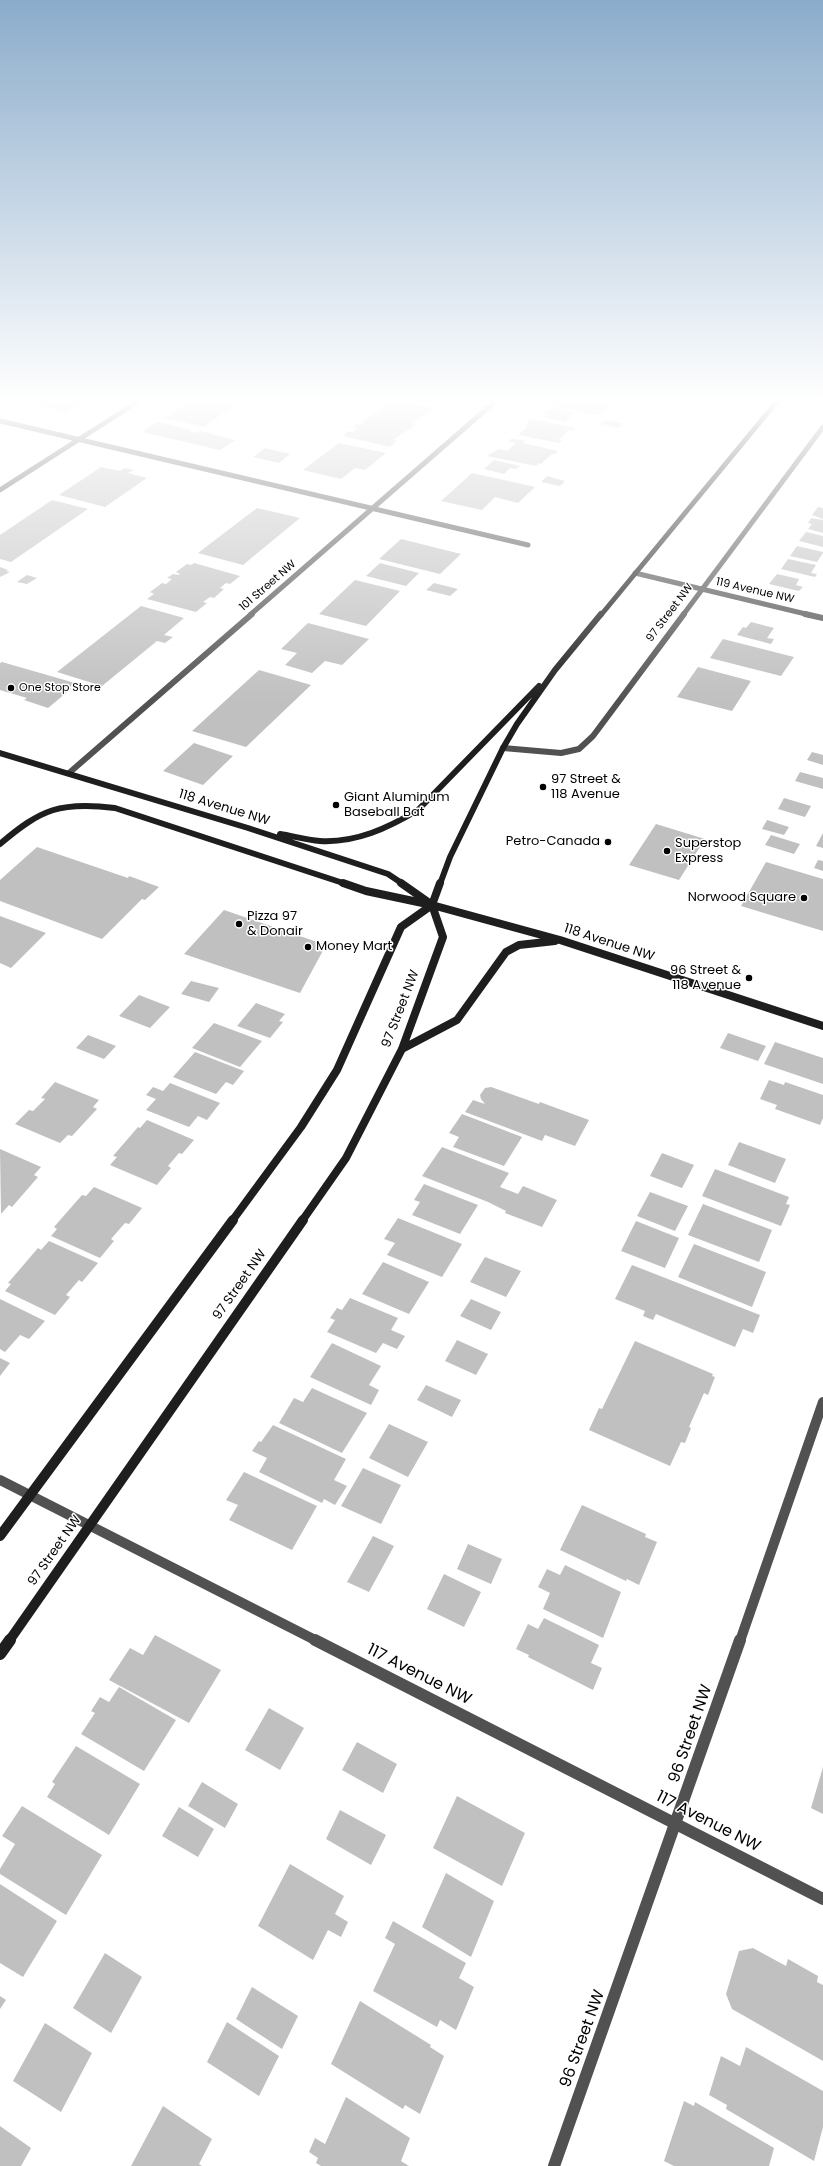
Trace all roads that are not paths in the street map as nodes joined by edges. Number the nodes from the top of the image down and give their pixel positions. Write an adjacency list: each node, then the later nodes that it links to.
1 (335, 500): 5 (street)
2 (382, 500): 5 (street, 101 Street NW)
3 (695, 500): 7 (main road)
4 (768, 500): 8 (street, 97 Street NW)
5 (372, 509): 6 (street); 13 (street, 101 Street NW)
6 (528, 545)
7 (635, 573): 8 (street, 119 Avenue NW); 10 (main road)
8 (702, 589): 9 (street, 119 Avenue NW); 11 (street, 97 Street NW)
9 (823, 618)
10 (554, 670): 11 (main road); 14 (main road)
11 (503, 748): 16 (main road)
12 (0, 753): 13 (main road, 118 Avenue NW)
13 (69, 773): 14 (main road, 118 Avenue NW)
14 (248, 828): 16 (main road, 118 Avenue NW)
15 (0, 844): 16 (main road, 118 Avenue NW)
16 (432, 905): 17 (main road, 118 Avenue NW); 19 (main road, 97 Street NW); 22 (main road)
17 (560, 940): 18 (main road, 118 Avenue NW); 19 (main road)
18 (823, 1026)
19 (402, 1049): 23 (main road, 97 Street NW)
20 (823, 1402): 26 (street, 96 Street NW)
21 (0, 1480): 22 (street, 117 Avenue NW)
22 (30, 1495): 23 (street, 117 Avenue NW); 24 (main road)
23 (90, 1525): 25 (main road, 97 Street NW); 26 (street, 117 Avenue NW)
24 (0, 1536)
25 (0, 1654)
26 (676, 1824): 27 (street, 117 Avenue NW); 28 (street, 96 Street NW)
27 (823, 1899)
28 (554, 2166)

